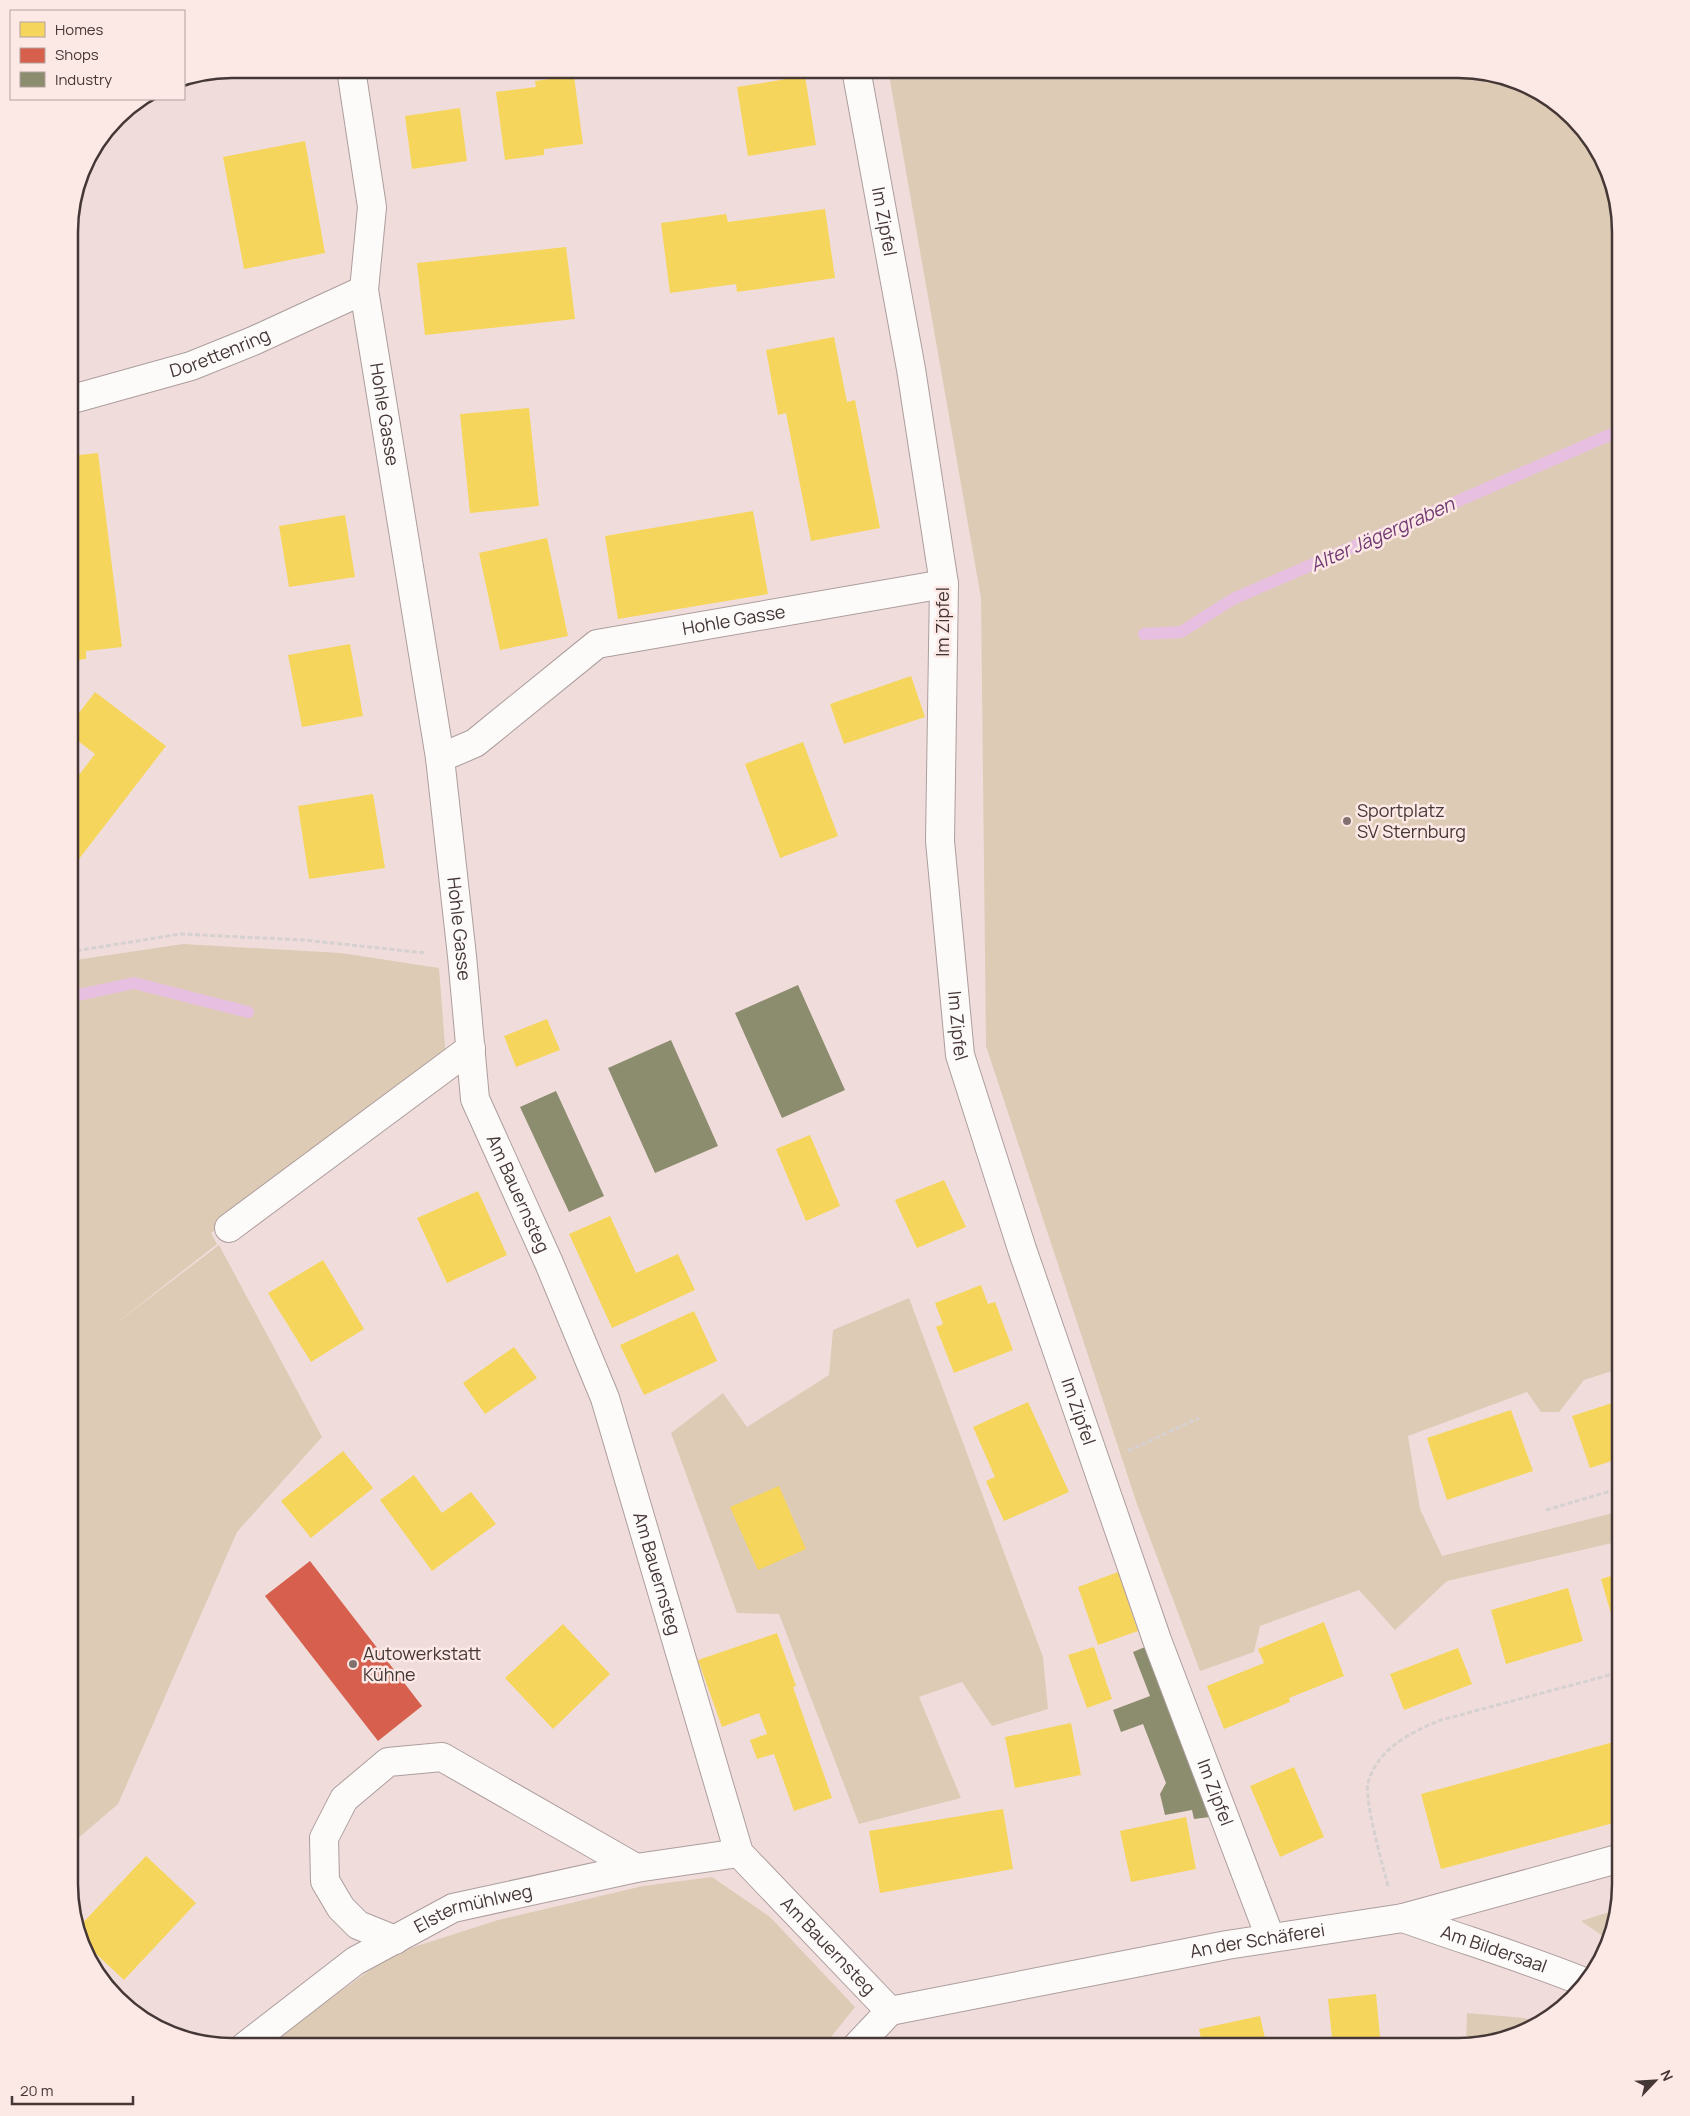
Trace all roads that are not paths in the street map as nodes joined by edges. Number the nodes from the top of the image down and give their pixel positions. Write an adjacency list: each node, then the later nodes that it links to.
1 (352, 78): 3 (street, Hohle Gasse)
2 (858, 78): 5 (street, Im Zipfel)
3 (364, 290): 4 (street, Dorettenring); 6 (street, Hohle Gasse)
4 (78, 397)
5 (944, 584): 6 (street, Hohle Gasse); 14 (street, Im Zipfel)
6 (440, 758): 7 (street, Hohle Gasse)
7 (471, 1048): 8 (street, Hohle Gasse); 9 (street)
8 (475, 1098): 10 (street, Am Bauernsteg)
9 (230, 1228)
10 (740, 1853): 12 (street, Elstermühlweg); 17 (street, Am Bauernsteg)
11 (1612, 1860): 13 (street, An der Schäferei)
12 (636, 1868): 15 (street, Elstermühlweg); 15 (street)
13 (1397, 1919): 14 (street, An der Schäferei); 16 (street, Am Bildersaal)
14 (1270, 1937): 17 (street, An der Schäferei)
15 (395, 1940): 18 (street, Elstermühlweg)
16 (1579, 1980)
17 (890, 2011): 19 (street)
18 (256, 2038)
19 (864, 2038)

